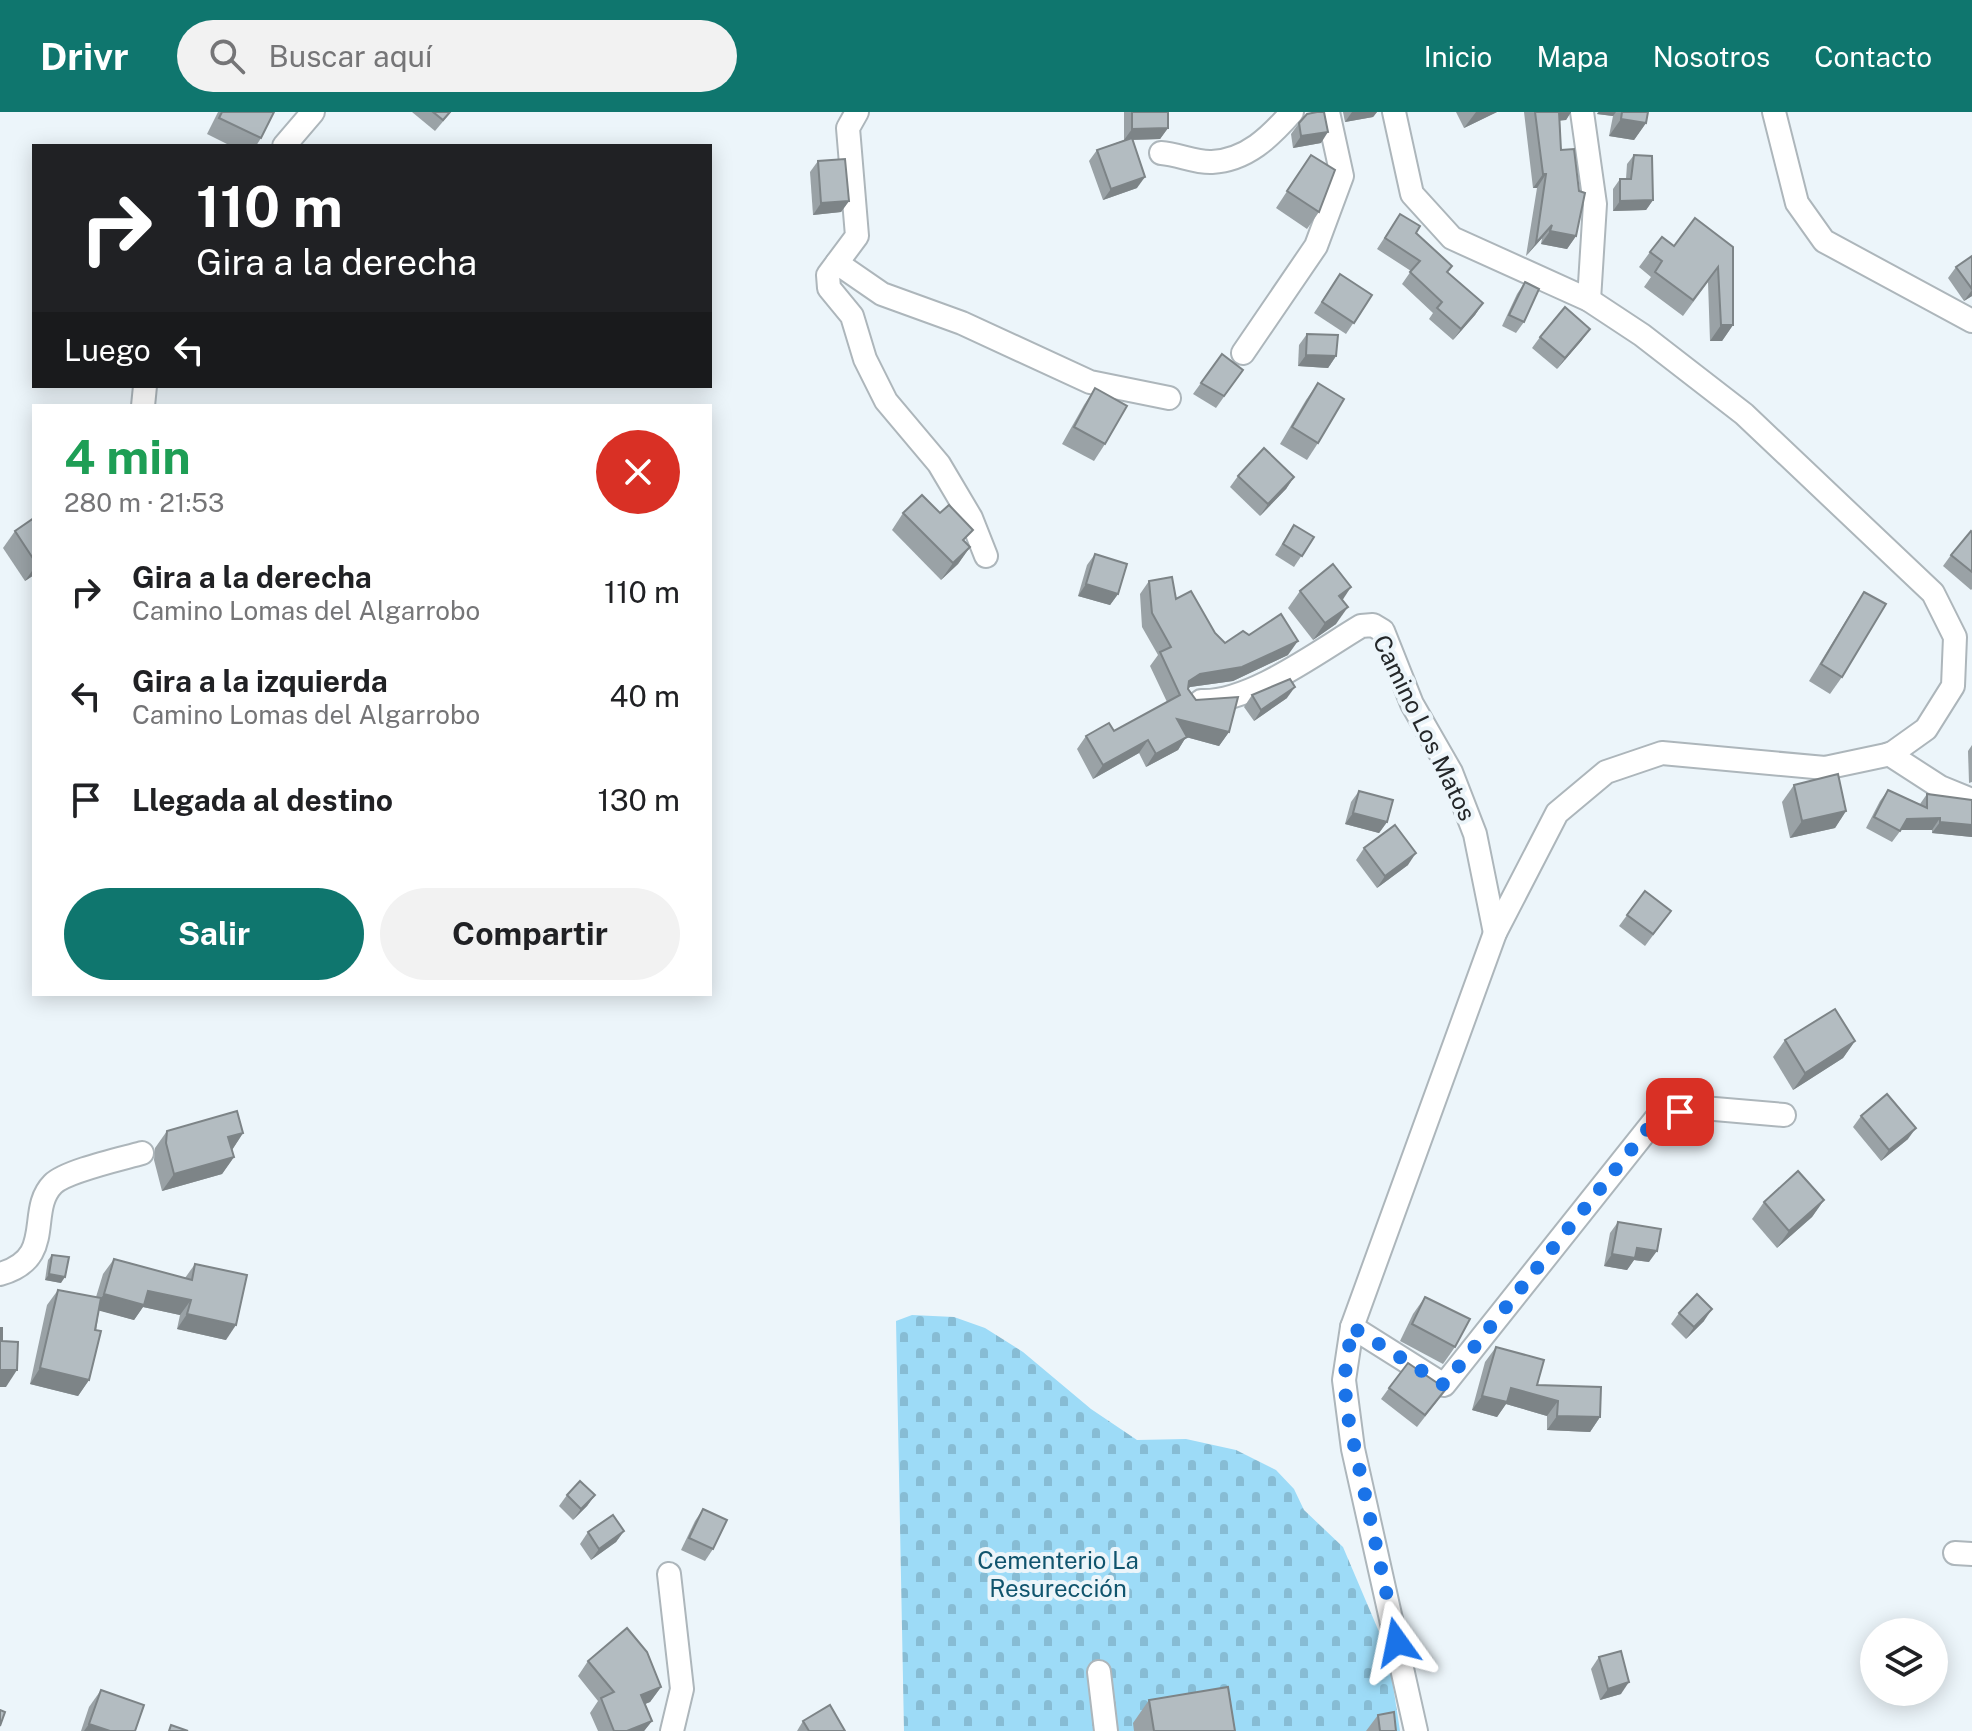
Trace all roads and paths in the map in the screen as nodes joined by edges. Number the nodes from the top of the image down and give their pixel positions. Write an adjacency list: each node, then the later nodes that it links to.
1 (313, 112): 8 (street)
2 (857, 112): 10 (street)
3 (1292, 112): 9 (street)
4 (1328, 112): 13 (street)
5 (1394, 112): 11 (street)
6 (1582, 112): 11 (street)
7 (1774, 112): 12 (street)
8 (286, 144)
9 (1161, 153)
10 (837, 263): 14 (street); 15 (street)
11 (1589, 300): 17 (street)
12 (1972, 321)
13 (1243, 353)
14 (1169, 398)
15 (986, 556)
16 (1192, 701): 19 (street, Camino Los Matos)
17 (1889, 754): 18 (street); 19 (street)
18 (1972, 800)
19 (1495, 933): 23 (street)
20 (1784, 1115): 23 (street)
21 (142, 1153): 22 (street)
22 (0, 1274)
23 (1352, 1327): 28 (street)
24 (669, 1574): 26 (street)
25 (1099, 1672): 27 (street)
26 (672, 1731)
27 (1106, 1731)
28 (1416, 1731)

